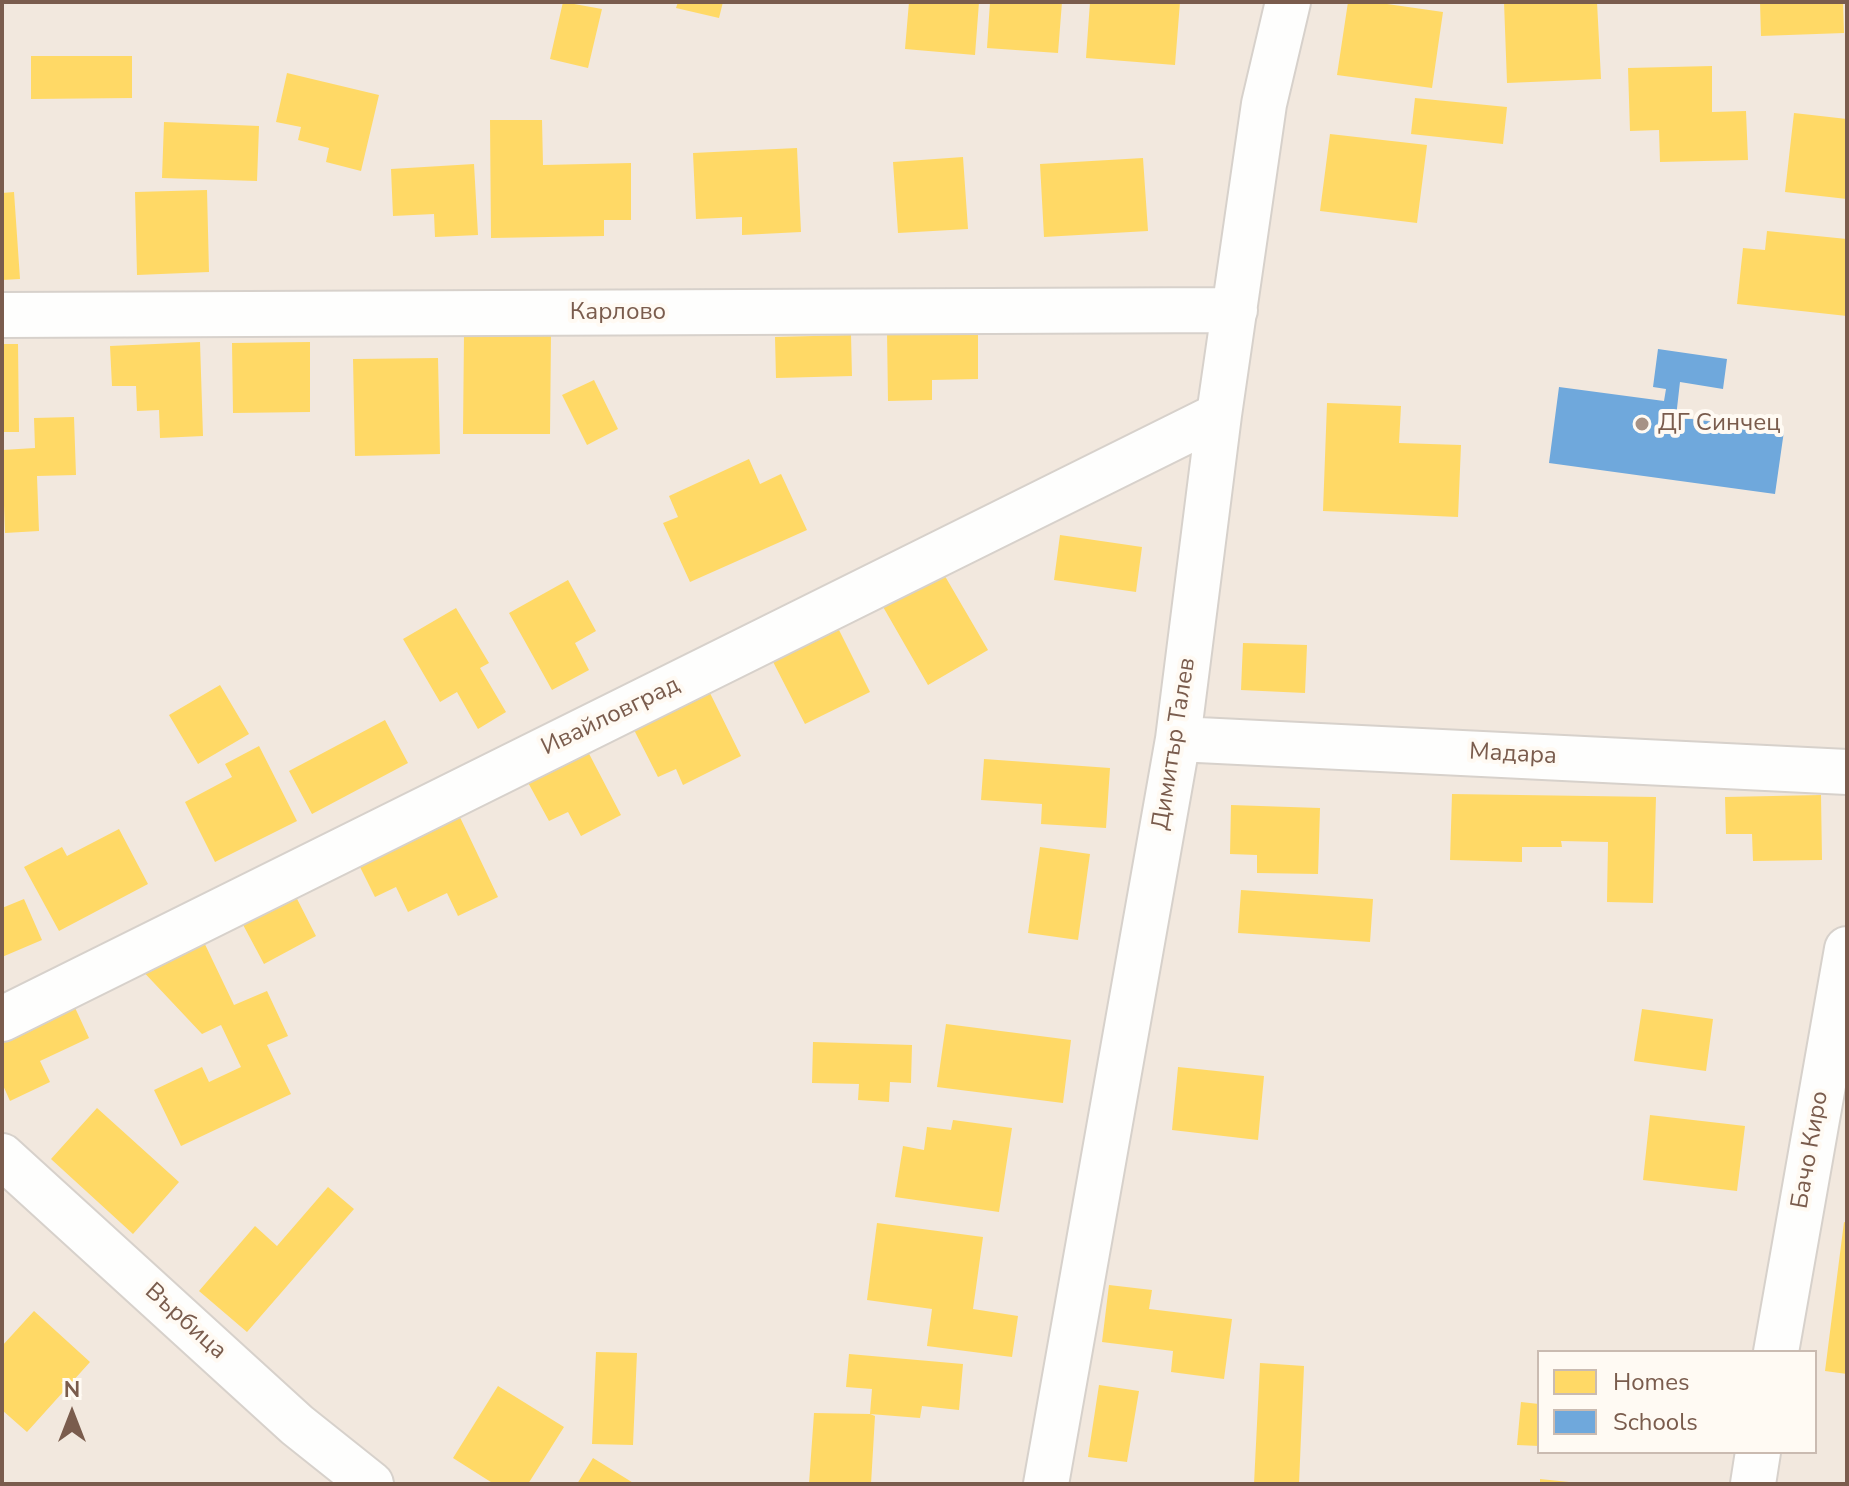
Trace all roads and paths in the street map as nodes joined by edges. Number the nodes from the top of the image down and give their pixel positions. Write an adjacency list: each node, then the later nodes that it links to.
1 (1288, 2): 2 (street, Димитър Талев)
2 (1235, 310): 3 (street, Карлово); 4 (street, Димитър Талев)
3 (2, 315)
4 (1219, 415): 5 (street, Димитър Талев); 8 (street, Ивайловград)
5 (1178, 739): 6 (street, Мадара); 13 (street, Димитър Талев)
6 (1847, 772)
7 (1847, 949): 10 (street, Бачо Киро)
8 (2, 1019)
9 (2, 1156): 12 (street, Върбица)
10 (1776, 1350)
11 (1758, 1454): 14 (street)
12 (371, 1484)
13 (1046, 1484)
14 (1753, 1484)

